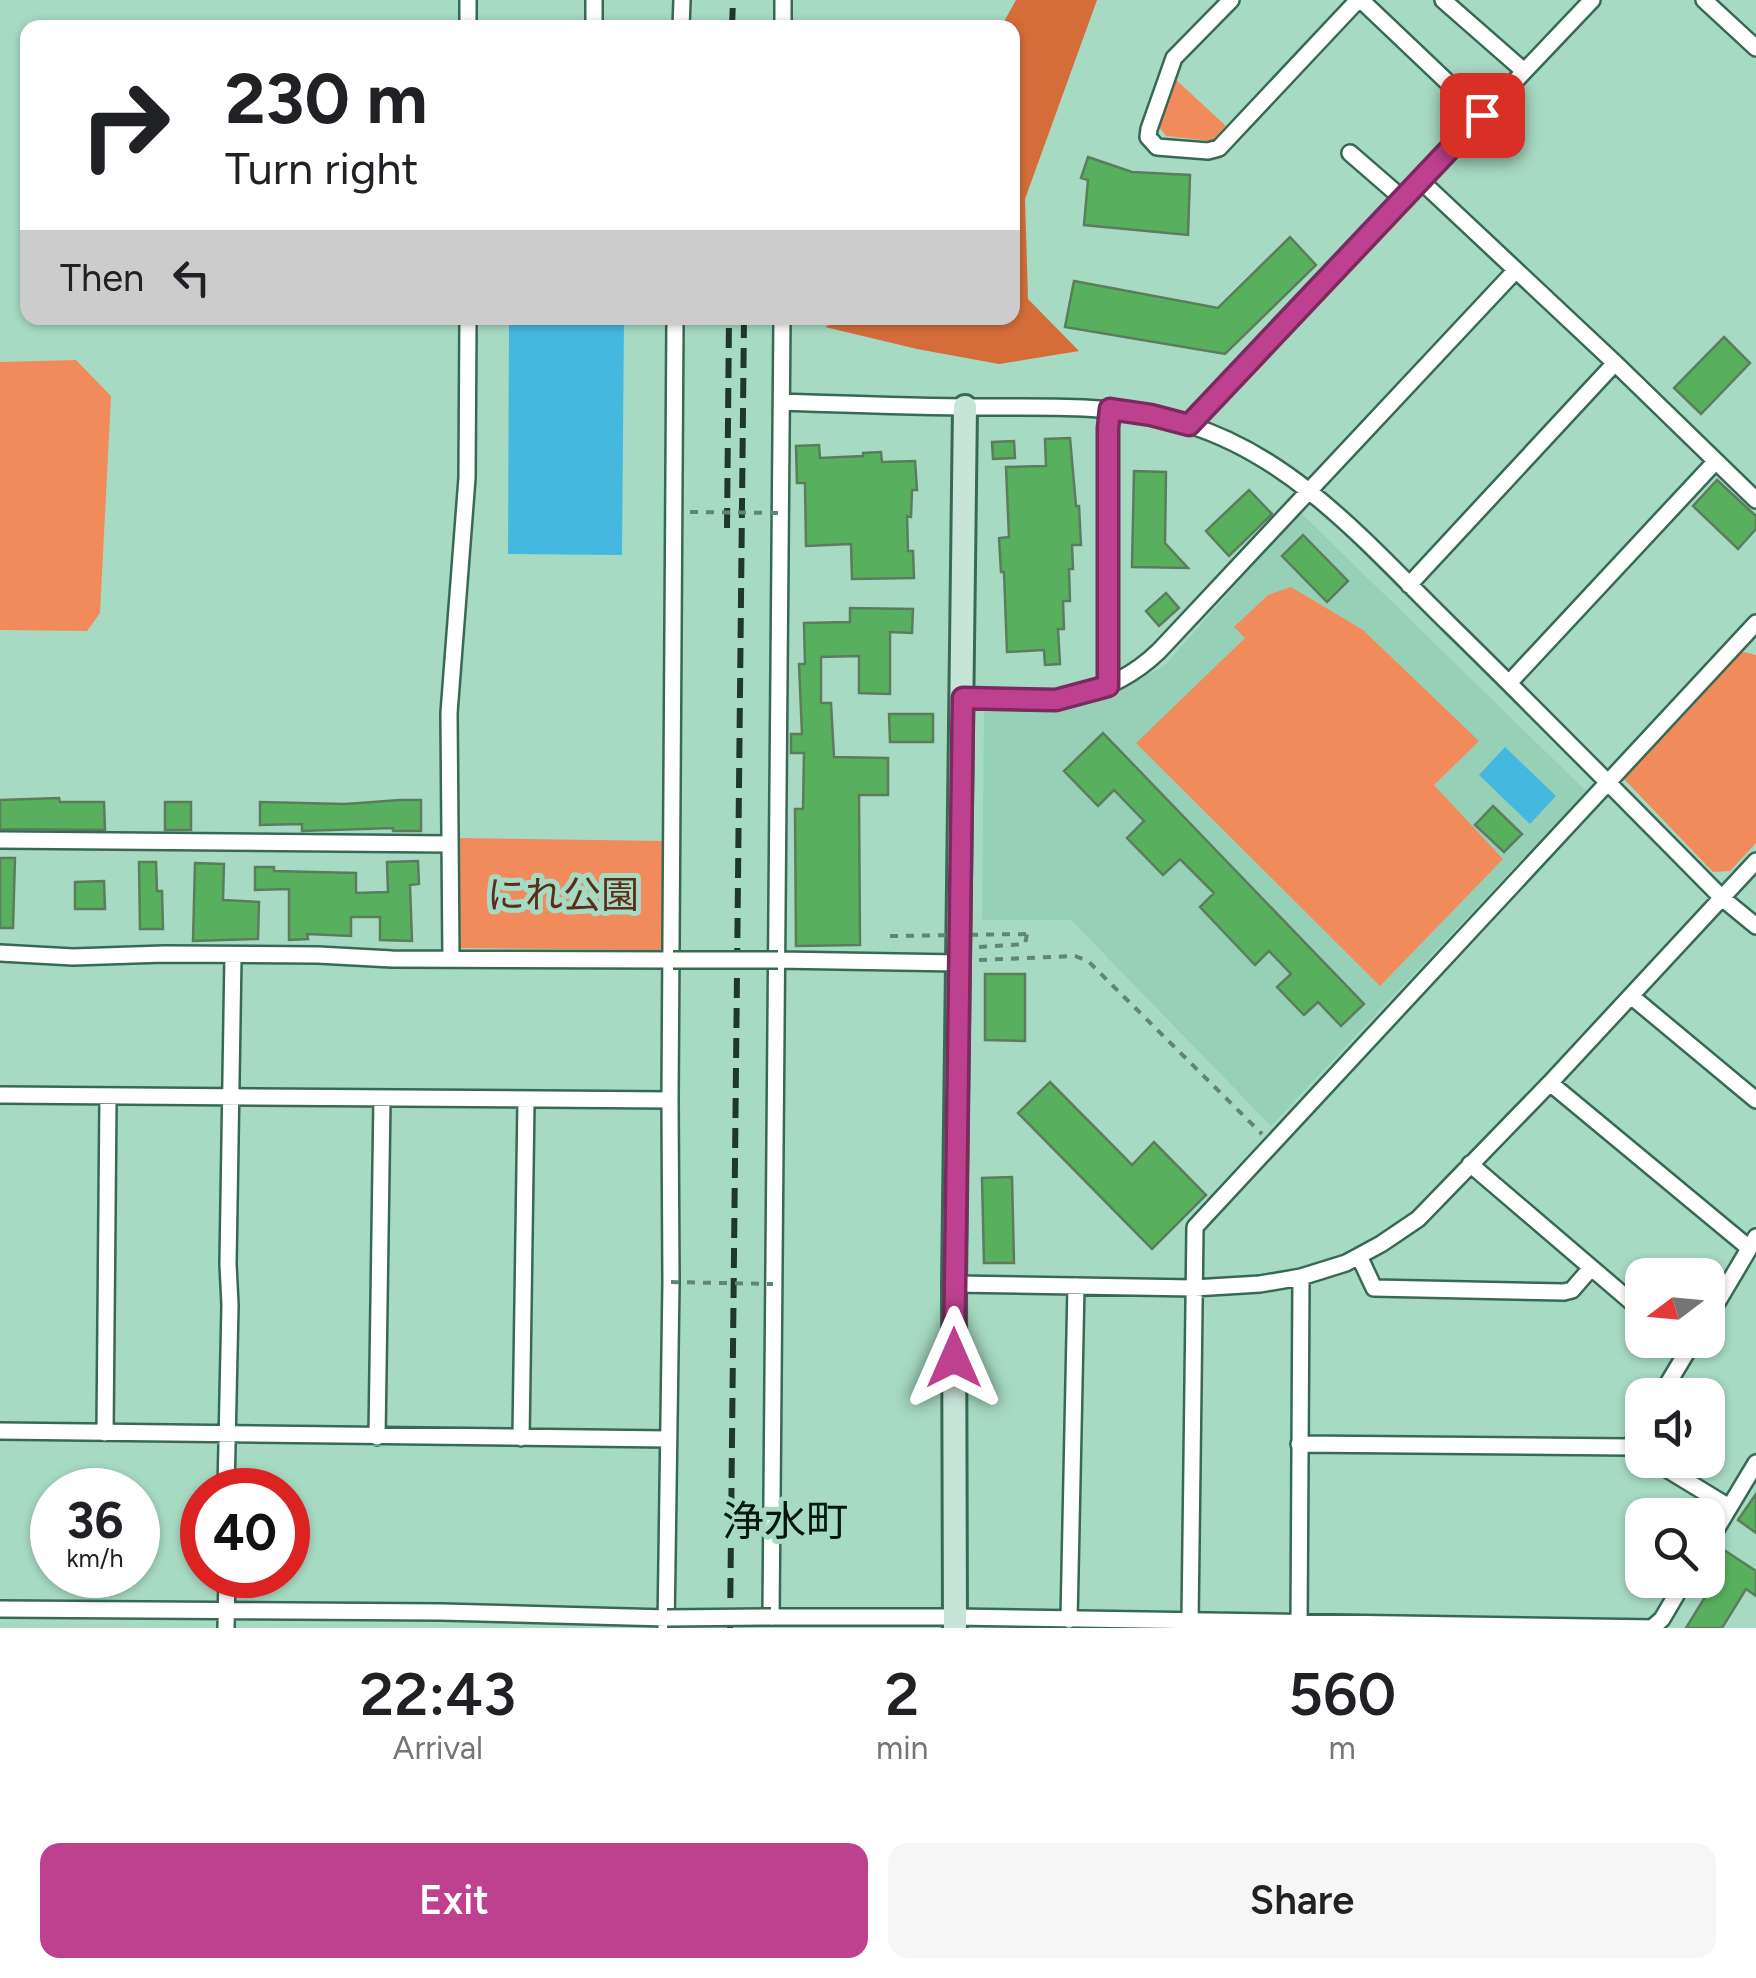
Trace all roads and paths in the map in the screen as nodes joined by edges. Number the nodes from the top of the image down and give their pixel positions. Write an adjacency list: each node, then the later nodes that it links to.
1 (1231, 0): 2 (street)
2 (1359, 0): 8 (street)
3 (1443, 0): 7 (street)
4 (1592, 0): 7 (street)
5 (1704, 0): 6 (street)
6 (1756, 48)
7 (1524, 72): 8 (street)
8 (1482, 115): 10 (street)
9 (1350, 153): 11 (street)
10 (1420, 180): 11 (street); 12 (street)
11 (1402, 198): 20 (street)
12 (1516, 270): 16 (street); 22 (street)
13 (468, 325): 33 (street)
14 (675, 325): 42 (street)
15 (782, 325): 17 (street)
16 (1615, 363): 21 (street); 26 (street)
17 (782, 402): 18 (street); 25 (street)
18 (965, 407): 19 (street); 30 (street)
19 (1110, 409): 20 (street); 29 (street)
20 (1189, 425): 22 (street)
21 (1716, 461): 23 (street); 28 (street)
22 (1310, 490): 26 (street); 29 (street)
23 (1756, 500)
24 (690, 512): 25 (path, bridge)
25 (780, 513): 43 (street)
26 (1409, 585): 28 (street)
27 (1756, 623): 31 (street)
28 (1509, 683): 31 (street)
29 (1108, 686): 30 (street)
30 (963, 698): 40 (street)
31 (1607, 782): 35 (street); 53 (street)
32 (0, 840): 33 (street)
33 (450, 844): 41 (street)
34 (1756, 861): 35 (street)
35 (1722, 898): 36 (street); 44 (street)
36 (1756, 926)
37 (890, 936): 40 (path, bridge)
38 (0, 954): 39 (street)
39 (232, 956): 41 (street); 48 (street)
40 (969, 957): 43 (street); 53 (path); 61 (street)
41 (451, 959): 42 (street)
42 (672, 960): 43 (street, bridge); 50 (street)
43 (778, 960): 60 (street)
44 (1631, 996): 45 (street); 51 (street)
45 (1550, 1084): 54 (street); 55 (street)
46 (0, 1095): 47 (street)
47 (108, 1096): 48 (street); 67 (street)
48 (232, 1096): 49 (street); 68 (street)
49 (382, 1099): 52 (street); 69 (street)
50 (670, 1100): 52 (street); 59 (street)
51 (1756, 1100)
52 (526, 1101): 70 (street)
53 (1272, 1144): 63 (street)
54 (1470, 1164): 56 (street); 57 (street)
55 (1753, 1242): 64 (street)
56 (1359, 1256): 57 (street); 58 (street)
57 (1591, 1268): 65 (street)
58 (1301, 1277): 63 (street); 72 (street)
59 (671, 1282): 60 (path, bridge); 71 (street)
60 (773, 1284): 81 (street)
61 (954, 1284): 62 (street); 86 (street)
62 (1076, 1286): 63 (street); 84 (street)
63 (1194, 1288): 85 (street)
64 (1725, 1289)
65 (1625, 1297)
66 (0, 1431): 67 (street)
67 (105, 1432): 68 (street)
68 (226, 1434): 69 (street); 75 (street)
69 (378, 1437): 70 (street)
70 (521, 1438): 71 (street)
71 (668, 1440): 87 (street)
72 (1300, 1444): 73 (street); 88 (street)
73 (1625, 1450)
74 (1756, 1463): 77 (street)
75 (226, 1468)
76 (1681, 1478): 77 (street)
77 (1729, 1507): 78 (street)
78 (1725, 1514)
79 (1675, 1598): 89 (street)
80 (0, 1609): 82 (street)
81 (771, 1617): 86 (street); 87 (street, bridge)
82 (227, 1620): 83 (street)
83 (441, 1620): 87 (street)
84 (1069, 1620): 85 (street); 86 (street)
85 (1190, 1621): 88 (street)
86 (955, 1622)
87 (666, 1623)
88 (1299, 1625): 89 (street)
89 (1654, 1628)

